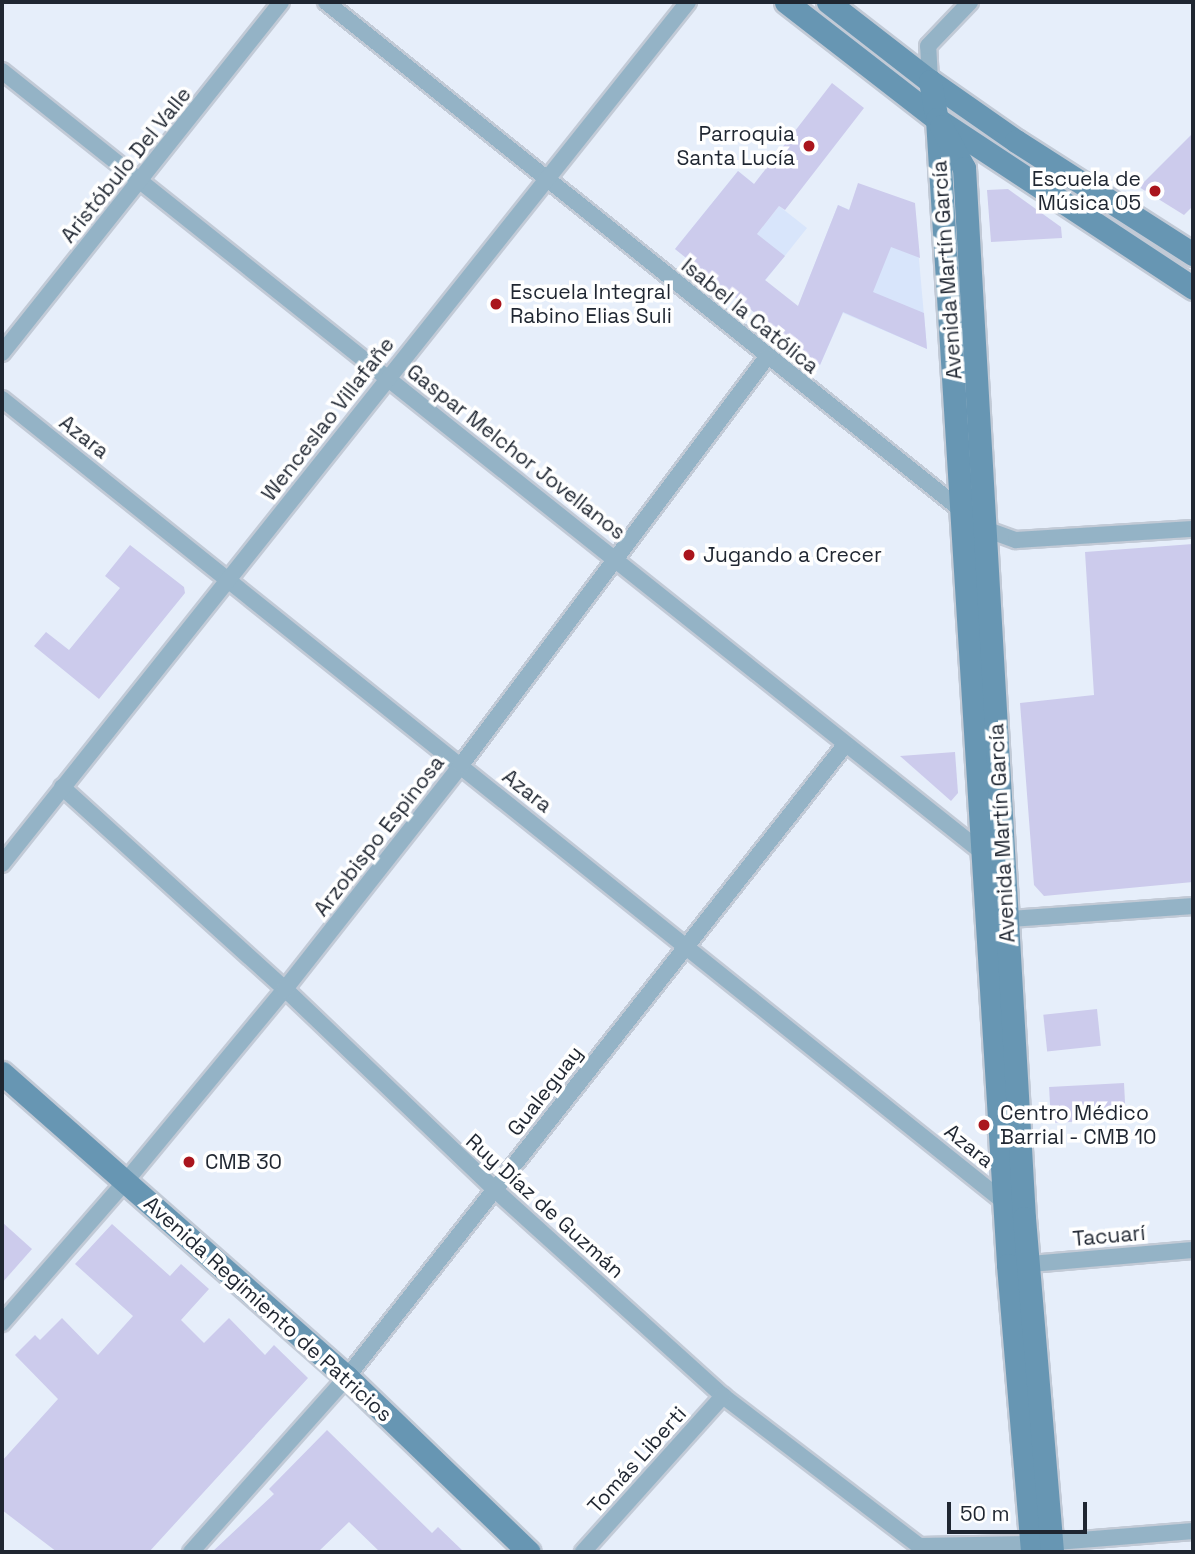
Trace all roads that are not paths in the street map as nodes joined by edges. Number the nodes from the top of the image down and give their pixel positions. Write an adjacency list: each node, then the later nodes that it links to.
1 (281, 2): 11 (street, Aristóbulo Del Valle)
2 (326, 2): 10 (street, Isabel la Católica)
3 (688, 2): 10 (street, Wenceslao Villafañe)
4 (786, 2): 9 (main road)
5 (828, 2): 8 (main road)
6 (970, 2): 8 (street)
7 (2, 71): 11 (street, Gaspar Melchor Jovellanos)
8 (930, 81): 9 (main road, Avenida Martín García); 12 (main road)
9 (937, 119): 13 (main road); 18 (main road, Avenida Martín García); 19 (main road, Avenida Martín García)
10 (547, 178): 15 (street, Isabel la Católica); 16 (street, Wenceslao Villafañe)
11 (140, 181): 14 (street, Aristóbulo Del Valle); 16 (street, Gaspar Melchor Jovellanos)
12 (1193, 254)
13 (1193, 288)
14 (2, 353)
15 (767, 357): 18 (street, Isabel la Católica); 21 (street, Arzobispo Espinosa)
16 (387, 378): 21 (street, Gaspar Melchor Jovellanos); 22 (street, Wenceslao Villafañe)
17 (2, 399): 22 (street, Azara)
18 (962, 510): 19 (street, Isabel la Católica); 26 (main road, Avenida Martín García)
19 (985, 529): 20 (street, Isabel la Católica); 28 (main road, Avenida Martín García)
20 (1193, 529)
21 (617, 559): 23 (street, Gaspar Melchor Jovellanos); 24 (street, Arzobispo Espinosa)
22 (228, 579): 24 (street, Azara); 25 (street, Wenceslao Villafañe)
23 (845, 745): 26 (street, Gaspar Melchor Jovellanos); 31 (street, Gualeguay)
24 (461, 765): 31 (street, Azara); 32 (street, Arzobispo Espinosa)
25 (62, 788): 27 (street, Wenceslao Villafañe); 32 (street, Ruy Díaz de Guzmán)
26 (982, 854): 28 (street, Gaspar Melchor Jovellanos); 30 (main road, Avenida Martín García)
27 (2, 864)
28 (1003, 867): 30 (main road, Avenida Martín García)
29 (1193, 906): 30 (street)
30 (996, 920): 36 (main road, Avenida Martín García); 37 (main road, Avenida Martín García)
31 (686, 944): 35 (street, Gualeguay); 36 (street, Azara)
32 (285, 989): 34 (street, Arzobispo Espinosa); 35 (street, Ruy Díaz de Guzmán)
33 (2, 1073): 34 (main road, Avenida Regimiento de Patricios)
34 (126, 1181): 40 (street, Arzobispo Espinosa); 41 (main road, Avenida Regimiento de Patricios)
35 (495, 1190): 41 (street, Gualeguay); 42 (street, Ruy Díaz de Guzmán)
36 (1004, 1202): 37 (street, Azara); 39 (main road, Avenida Martín García)
37 (1024, 1218): 39 (main road, Avenida Martín García)
38 (1193, 1250): 39 (street, Tacuarí)
39 (1018, 1265): 45 (main road, Avenida Martín García)
40 (2, 1323)
41 (347, 1377): 46 (street, Gualeguay); 47 (main road, Avenida Regimiento de Patricios)
42 (723, 1396): 43 (street, Ruy Díaz de Guzmán); 48 (street, Tomás Liberti)
43 (893, 1527): 45 (street, Ruy Díaz de Guzmán); 49 (street)
44 (1193, 1531): 45 (street, Ruy Díaz de Guzmán)
45 (1041, 1547)
46 (191, 1552)
47 (528, 1552)
48 (583, 1552)
49 (908, 1552)

